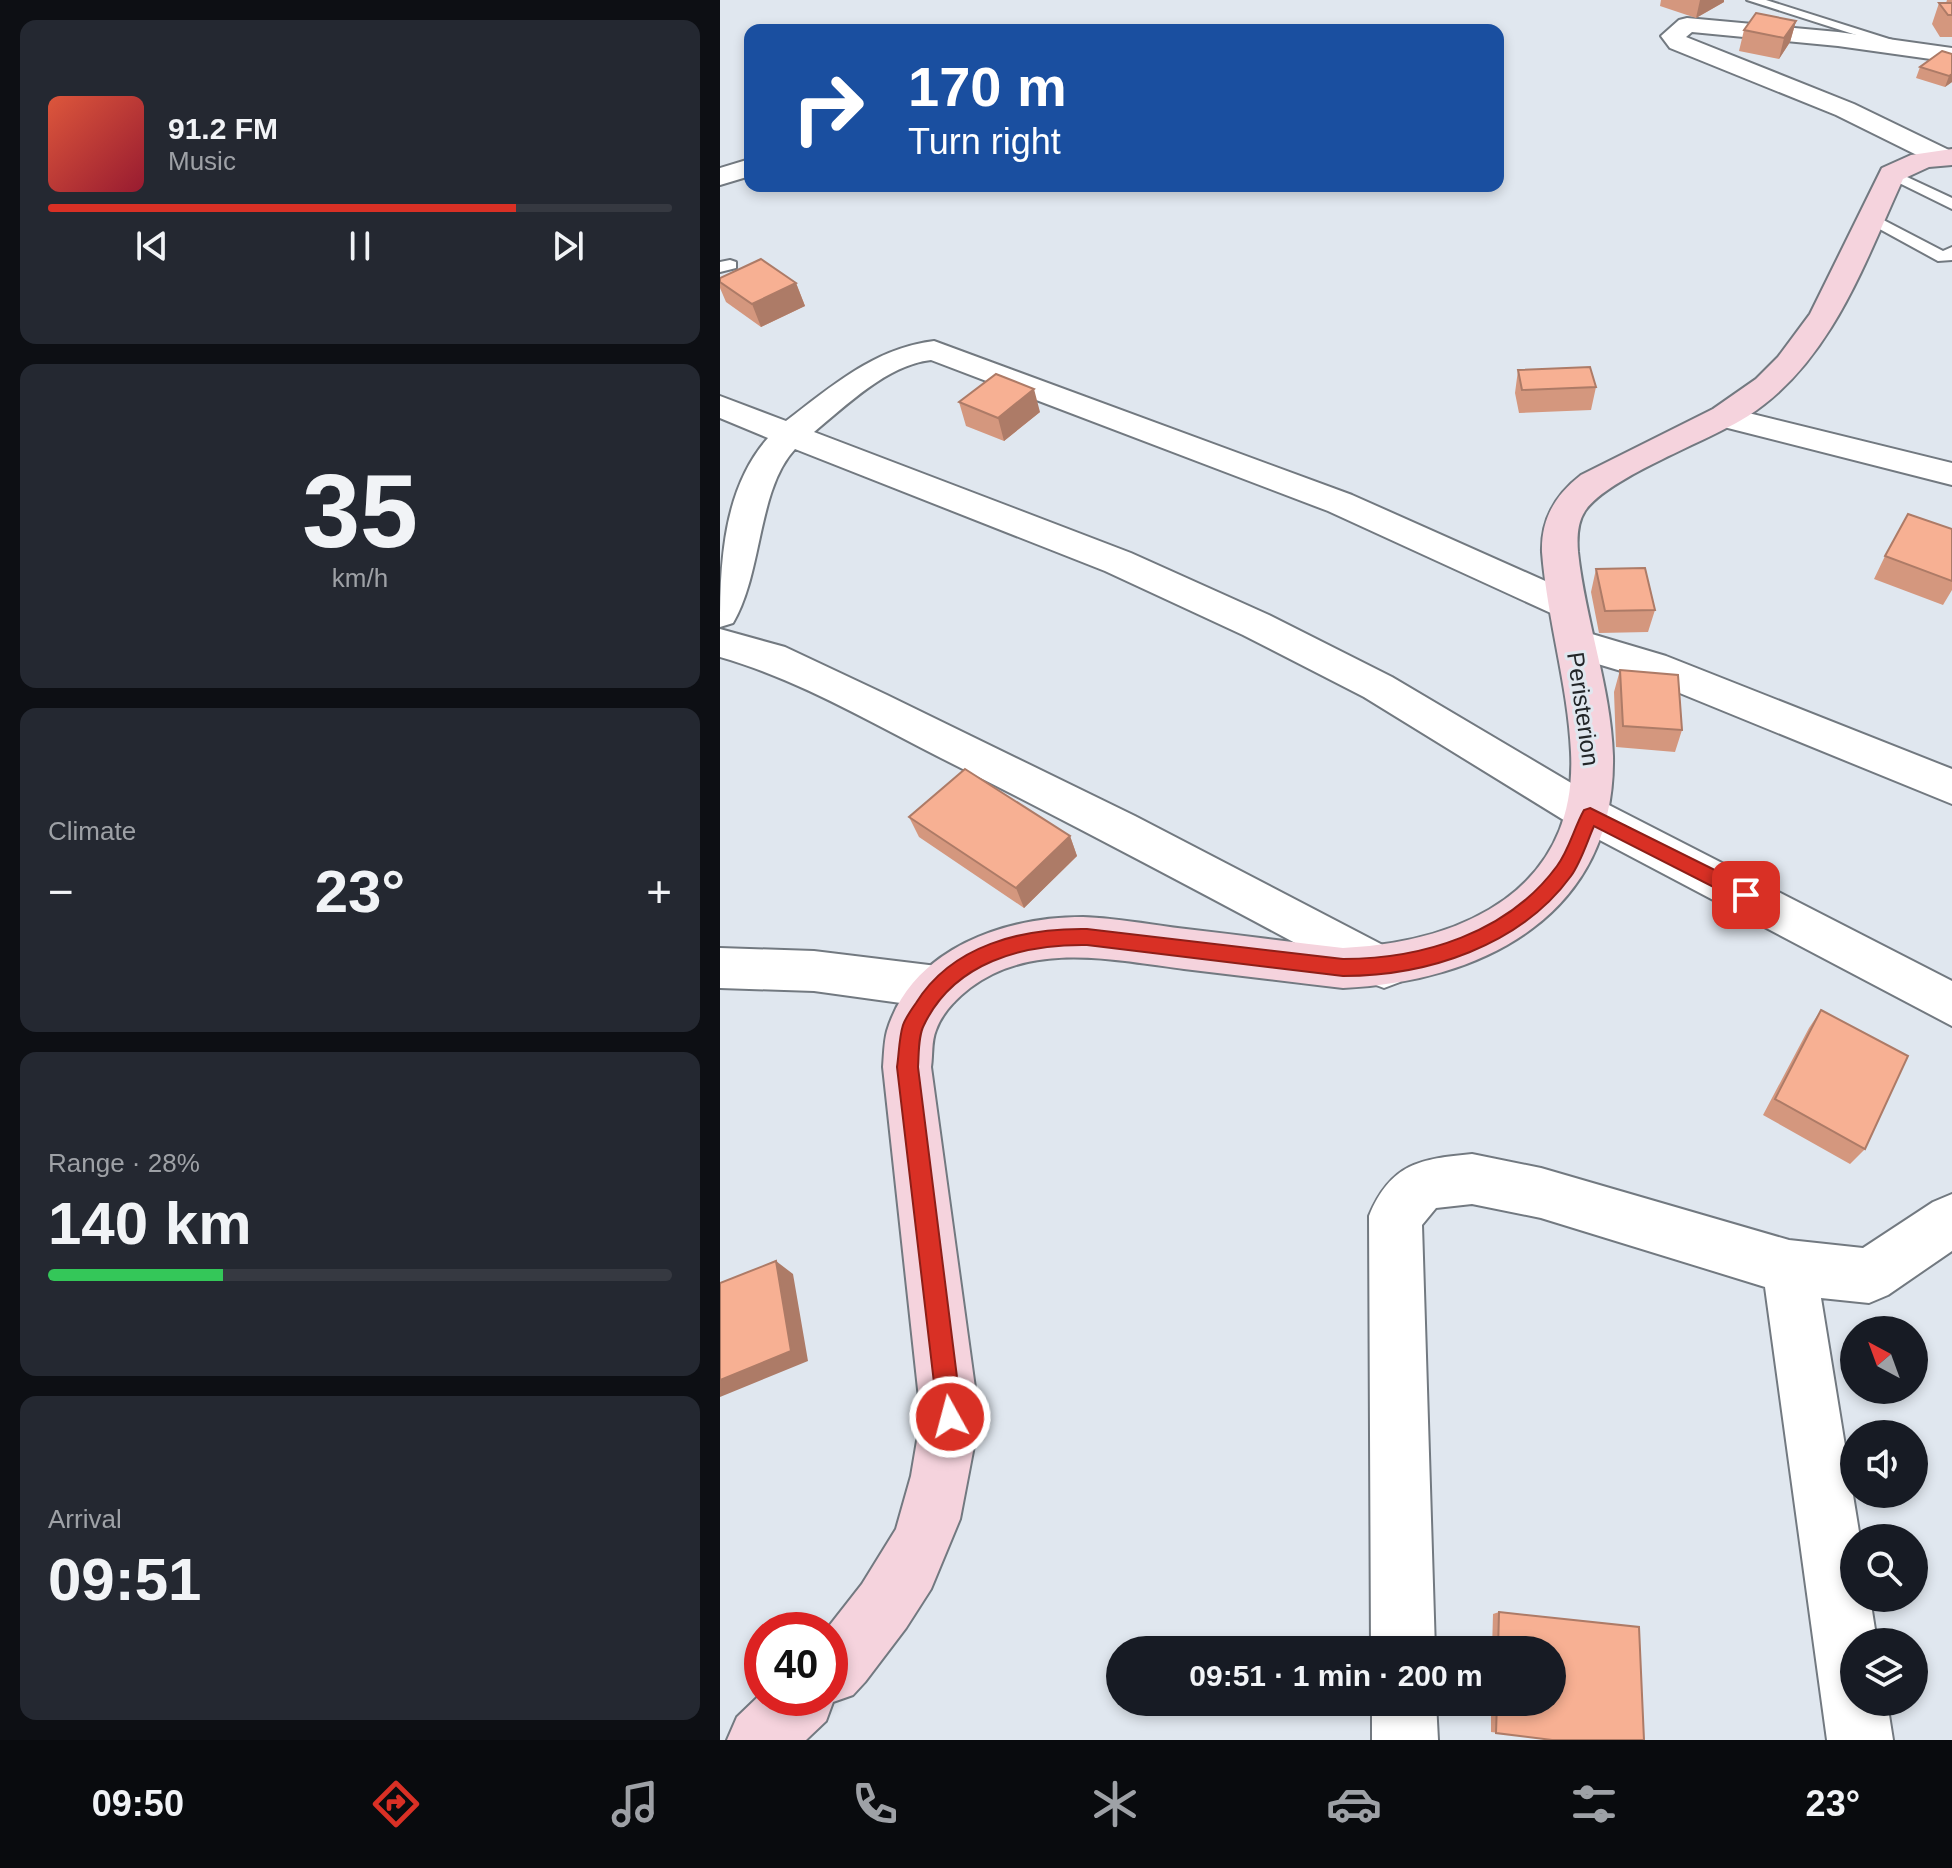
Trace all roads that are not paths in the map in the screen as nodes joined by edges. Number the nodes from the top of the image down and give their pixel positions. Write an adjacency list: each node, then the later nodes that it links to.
1 (1753, 0): 2 (lane)
2 (1916, 49): 3 (street); 4 (street)
3 (1952, 55)
4 (1947, 157): 6 (street)
5 (744, 169): 7 (street)
6 (1892, 174): 8 (lane); 9 (street, Peristerion)
7 (720, 177)
8 (1952, 204)
9 (1870, 218): 10 (lane); 12 (street, Peristerion)
10 (1952, 252)
11 (720, 406): 13 (street)
12 (1724, 417): 14 (street); 16 (street, Peristerion)
13 (790, 435): 15 (street); 16 (street); 19 (street)
14 (1952, 474)
15 (720, 614)
16 (1570, 624): 18 (street); 19 (street, Peristerion)
17 (720, 643): 21 (street)
18 (1952, 787)
19 (1590, 815): 21 (street, Peristerion); 23 (street)
20 (720, 968): 22 (street)
21 (1384, 968): 22 (street, Peristerion)
22 (937, 987): 28 (street, Peristerion)
23 (1952, 1005)
24 (1952, 1220): 25 (street)
25 (1789, 1267): 26 (street); 27 (street)
26 (1843, 1628)
27 (1403, 1636)
28 (848, 1654)
29 (785, 1716): 32 (street)
30 (1404, 1716): 33 (street)
31 (1856, 1716): 34 (street)
32 (760, 1740)
33 (1405, 1740)
34 (1860, 1740)

